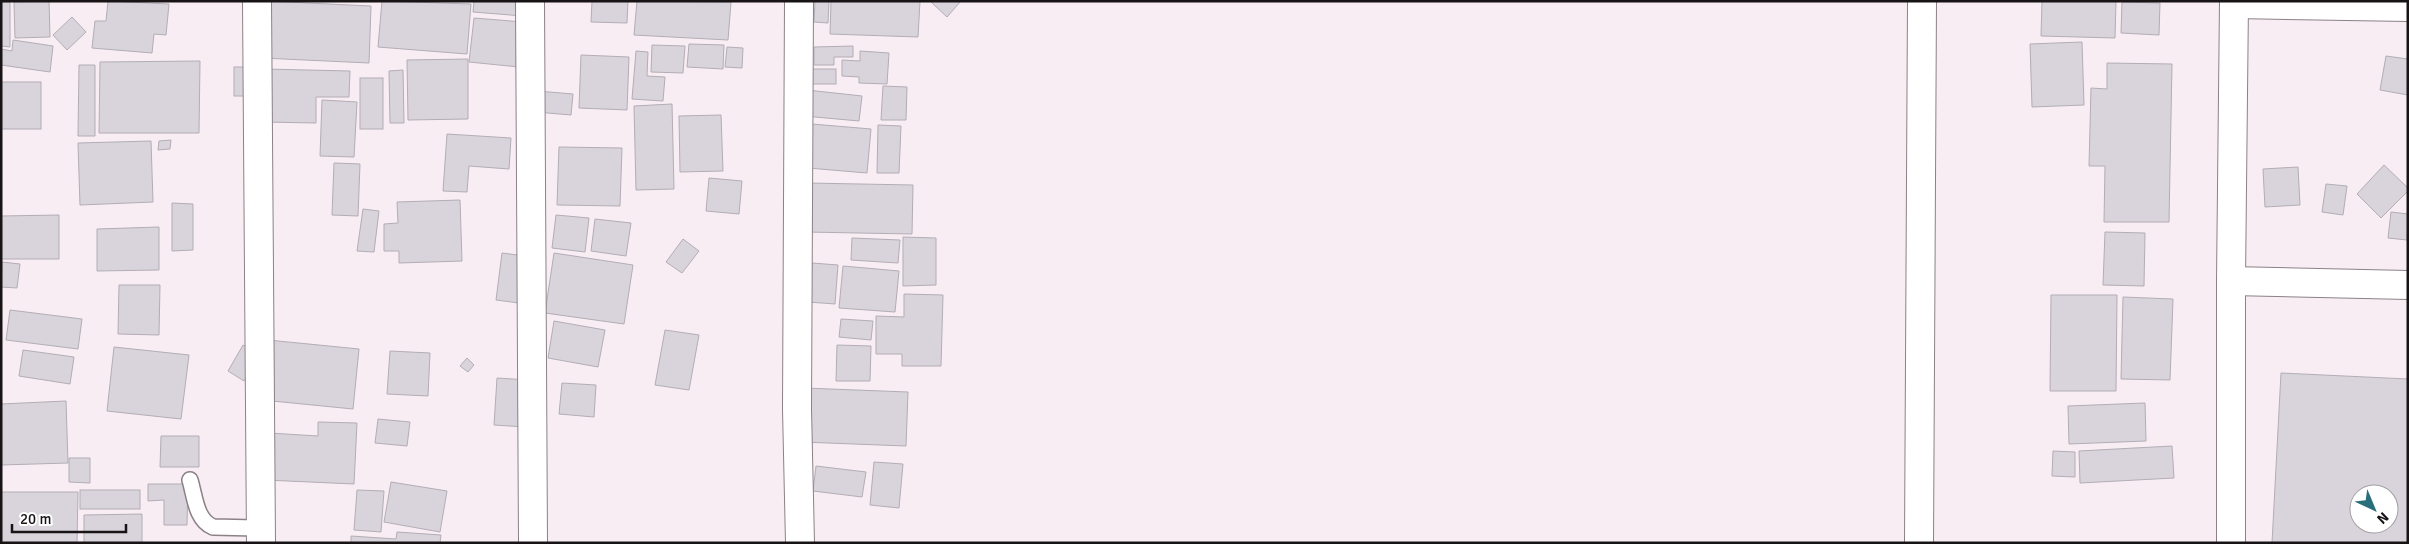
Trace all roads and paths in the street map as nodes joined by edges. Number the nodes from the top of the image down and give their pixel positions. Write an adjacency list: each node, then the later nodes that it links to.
1 (257, 1): 10 (street)
2 (530, 1): 11 (street)
3 (798, 1): 12 (street)
4 (1922, 1): 13 (street)
5 (2235, 2): 6 (street); 7 (street)
6 (2408, 6)
7 (2231, 281): 8 (street); 14 (street)
8 (2408, 284)
9 (190, 480): 10 (lane)
10 (261, 535)
11 (533, 543)
12 (800, 543)
13 (1919, 543)
14 (2231, 543)

